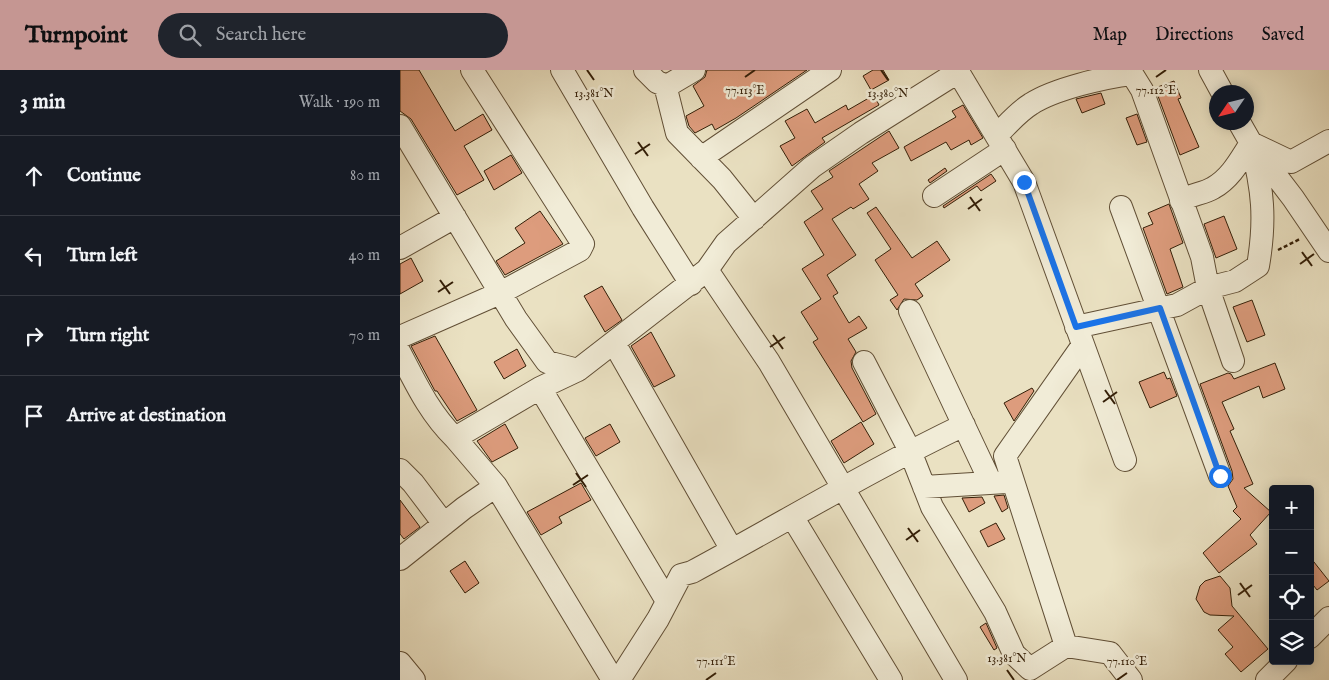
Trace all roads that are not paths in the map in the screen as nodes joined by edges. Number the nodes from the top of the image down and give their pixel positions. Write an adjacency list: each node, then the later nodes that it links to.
1 (472, 70): 26 (street)
2 (562, 70): 24 (street)
3 (645, 70): 8 (street)
4 (694, 70): 8 (street)
5 (830, 70): 16 (street)
6 (1210, 70): 9 (street)
7 (958, 71): 13 (street); 21 (street)
8 (665, 85): 16 (street)
9 (1218, 85)
10 (400, 126): 15 (street)
11 (1244, 130): 14 (street)
12 (1329, 141): 14 (street)
13 (1001, 142): 17 (street); 18 (street); 29 (street)
14 (1251, 143): 18 (street); 23 (street); 25 (street)
15 (407, 155): 20 (street)
16 (701, 158): 21 (street)
17 (934, 196)
18 (1181, 202): 25 (street)
19 (1121, 207): 27 (street)
20 (455, 217): 22 (street); 26 (street)
21 (754, 219): 24 (street)
22 (400, 248)
23 (1329, 251)
24 (699, 277): 31 (street); 45 (street)
25 (1208, 288): 27 (street); 33 (street)
26 (500, 293): 30 (street); 35 (street)
27 (1160, 308): 29 (street); 42 (street)
28 (910, 311): 37 (street)
29 (1079, 336): 40 (street); 43 (street)
30 (400, 337)
31 (614, 343): 35 (street); 49 (street)
32 (400, 353): 38 (street)
33 (1233, 361)
34 (864, 362): 39 (street)
35 (578, 370): 36 (street)
36 (540, 388): 38 (street); 51 (street)
37 (964, 425): 39 (street); 43 (street)
38 (455, 438): 44 (street)
39 (910, 451): 45 (street); 46 (street)
40 (1125, 460)
41 (400, 470): 48 (street)
42 (1220, 476)
43 (1002, 482): 46 (street); 54 (street)
44 (496, 486): 48 (street); 58 (street)
45 (842, 486): 47 (street); 61 (street)
46 (924, 487): 54 (street)
47 (792, 518): 49 (street); 60 (street)
48 (444, 524): 50 (street)
49 (732, 550): 51 (street)
50 (400, 559)
51 (667, 601): 59 (street)
52 (1329, 618): 53 (street)
53 (1314, 633)
54 (1066, 646): 62 (street)
55 (400, 663): 57 (street)
56 (1282, 665): 63 (street)
57 (414, 680)
58 (613, 680)
59 (619, 680)
60 (891, 680)
61 (956, 680)
62 (1130, 680)
63 (1267, 680)

